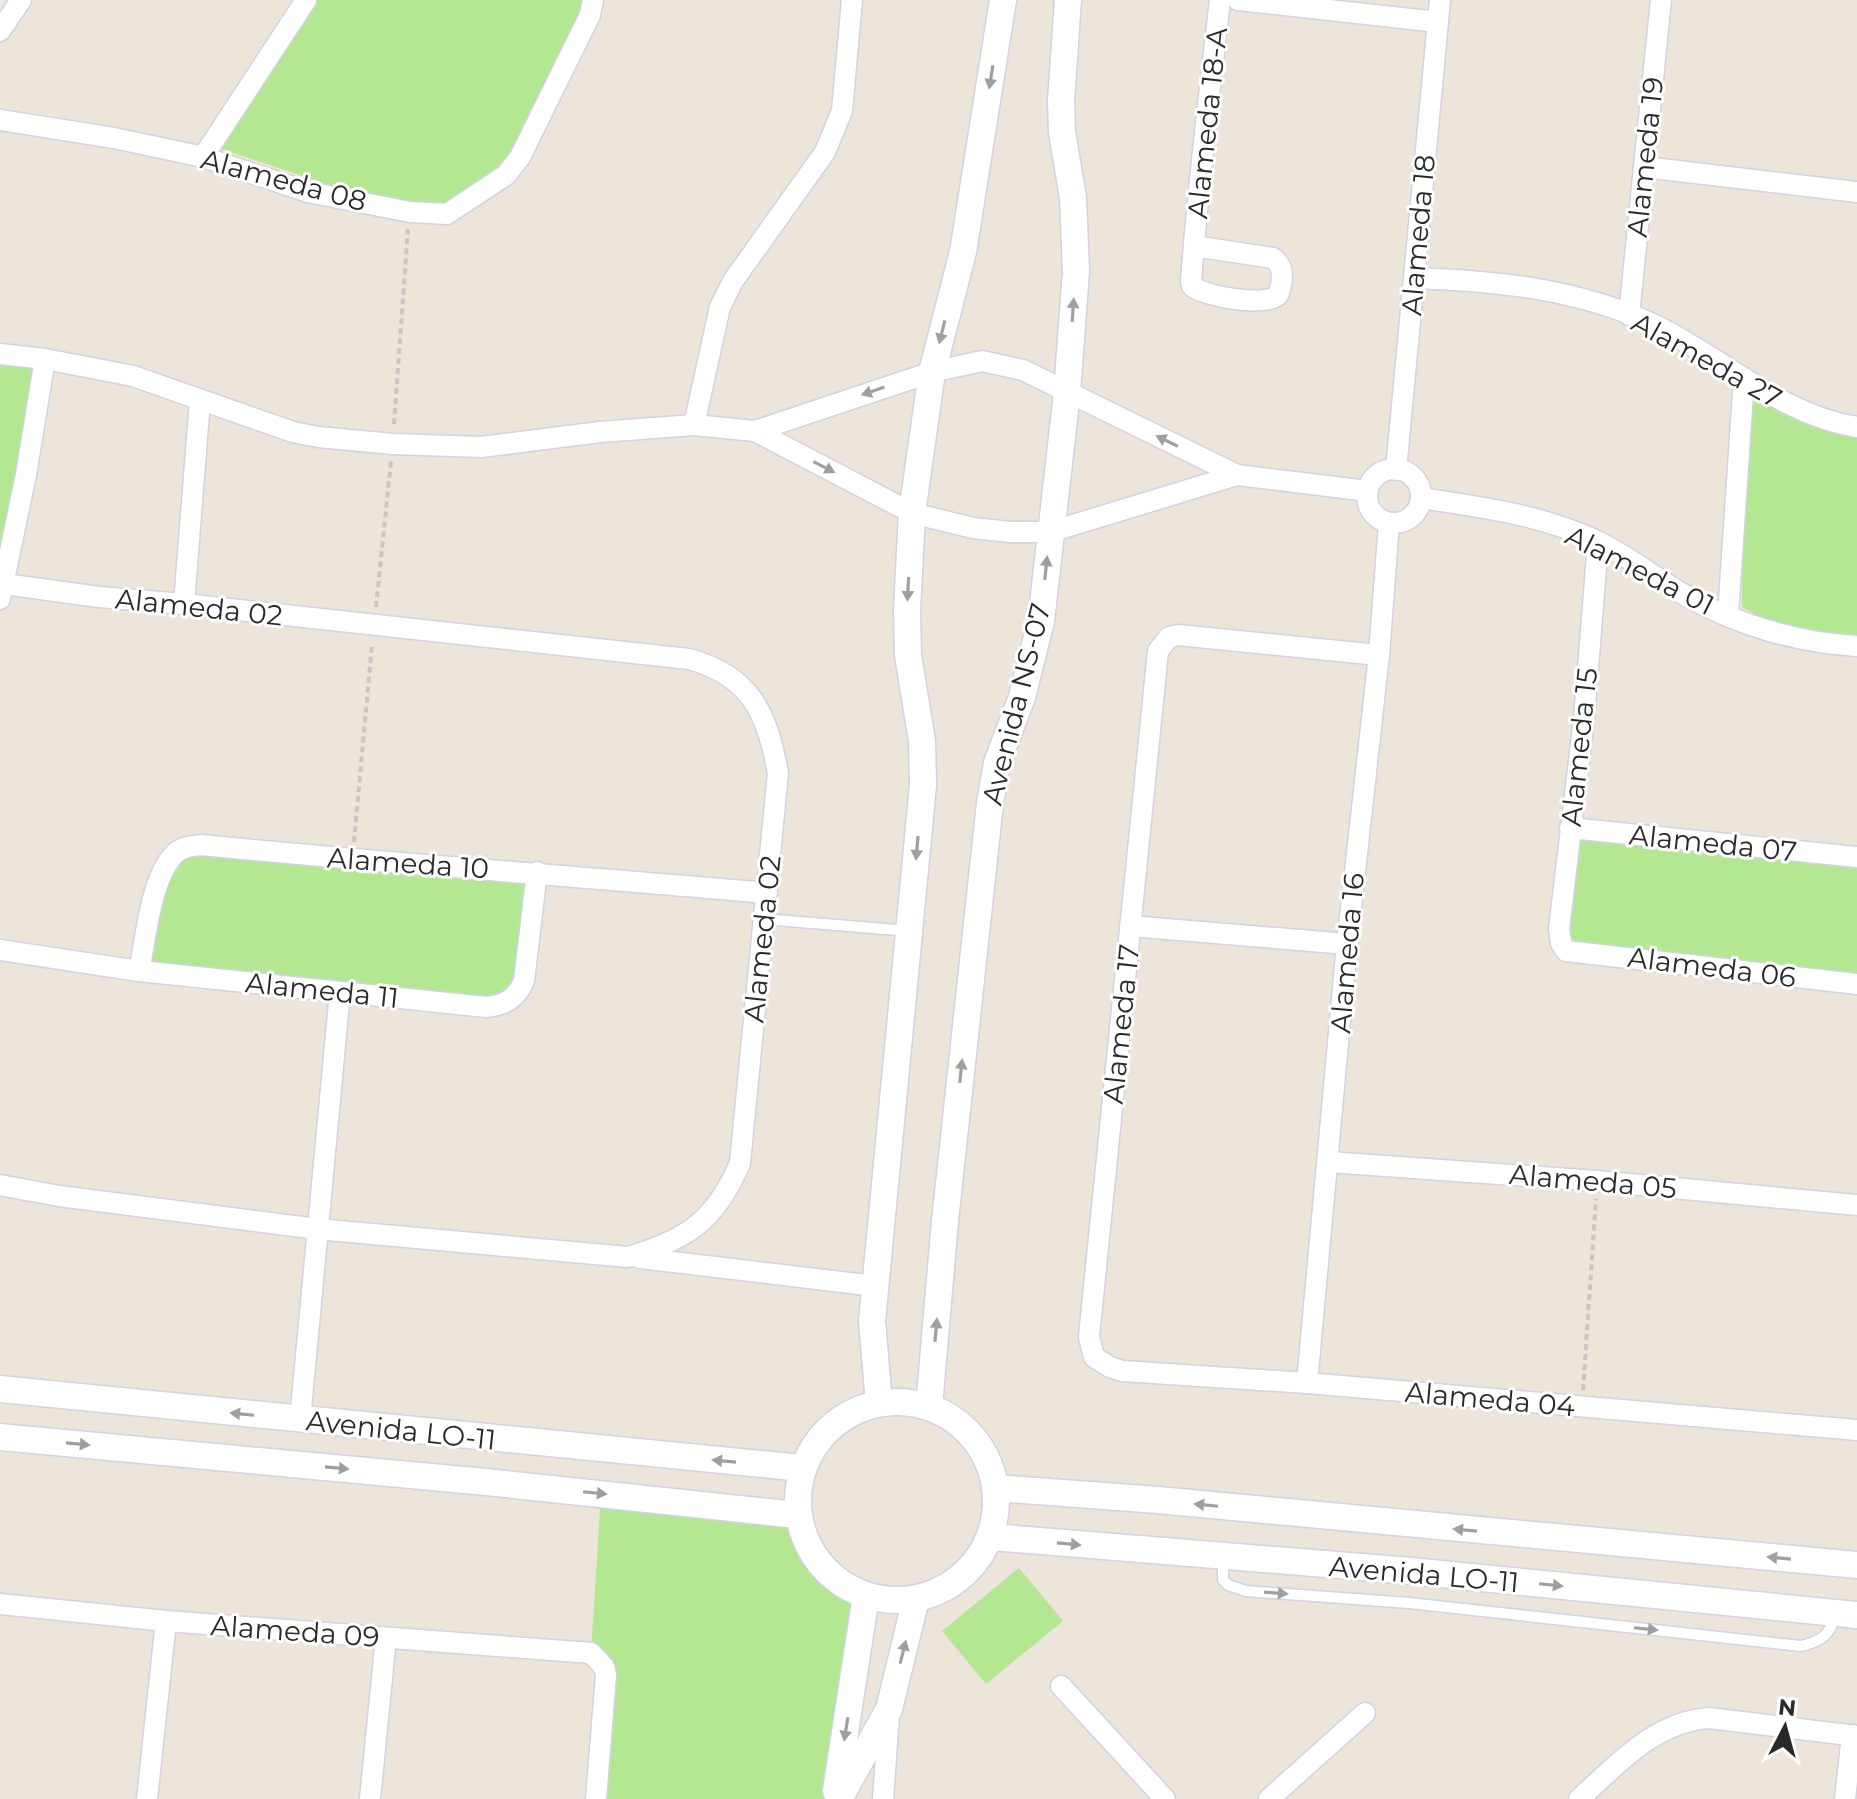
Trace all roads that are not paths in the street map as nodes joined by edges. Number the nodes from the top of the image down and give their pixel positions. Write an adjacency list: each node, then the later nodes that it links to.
1 (21, 0): 12 (street)
2 (306, 0): 14 (street)
3 (593, 0): 14 (street, Alameda 08)
4 (852, 0): 26 (street)
5 (1003, 0): 22 (street, one-way to 22)
6 (1068, 0): 24 (street, Avenida NS-07, one-way to 6)
7 (1220, 0): 17 (street, Alameda 18-A)
8 (1238, 0): 11 (street)
9 (1440, 0): 11 (street, Alameda 18)
10 (1661, 0): 15 (street, Alameda 19)
11 (1438, 22): 18 (street, Alameda 18)
12 (0, 31)
13 (0, 120): 14 (street, Alameda 08)
14 (203, 157)
15 (1644, 167): 16 (street); 19 (street, Alameda 19)
16 (1857, 192)
17 (1194, 246): 17 (street, Alameda 18-A)
18 (1415, 278): 19 (street, Alameda 27); 29 (street, Alameda 18)
19 (1629, 315): 23 (street, Alameda 27)
20 (0, 354): 21 (street)
21 (45, 359): 25 (street); 37 (street)
22 (932, 372): 24 (street); 28 (street, one-way to 28); 33 (street)
23 (1744, 378): 27 (street, Alameda 27); 39 (street)
24 (1067, 393): 30 (street, one-way to 24); 35 (street, Avenida NS-07)
25 (200, 400): 26 (street); 38 (street)
26 (694, 425): 28 (street)
27 (1857, 427)
28 (755, 431): 33 (street, one-way to 33)
29 (1396, 470): 31 (street); 32 (street)
30 (1237, 475): 31 (street); 35 (street)
31 (1368, 491): 34 (street)
32 (1421, 498): 34 (street); 36 (street, Alameda 01)
33 (912, 513): 35 (street); 48 (street, one-way to 48)
34 (1389, 523): 41 (street, Alameda 16)
35 (1050, 532): 65 (street, Avenida NS-07, one-way to 35)
36 (1598, 542): 39 (street, Alameda 01); 42 (street, Alameda 15)
37 (2, 592): 38 (street, Alameda 02)
38 (184, 604): 45 (street, Alameda 02)
39 (1728, 615): 40 (street, Alameda 01)
40 (1857, 646)
41 (1379, 655): 47 (street, Alameda 17); 49 (street, Alameda 16)
42 (1570, 828): 43 (street, Alameda 07); 51 (street, Alameda 15)
43 (1857, 857)
44 (537, 872): 45 (street, Alameda 10); 52 (street, Alameda 10); 54 (street, Alameda 11)
45 (767, 893): 46 (street, Alameda 02)
46 (764, 919): 48 (lane); 59 (street, Alameda 02)
47 (1130, 926): 49 (street); 61 (street, Alameda 17)
48 (909, 931): 60 (street)
49 (1347, 944): 55 (street, Alameda 16)
50 (0, 950): 52 (street, Alameda 11)
51 (1566, 951): 53 (street, Alameda 06)
52 (139, 971): 54 (street, Alameda 11)
53 (1857, 984)
54 (340, 992): 58 (street)
55 (1329, 1162): 57 (street, Alameda 05); 62 (street, Alameda 16)
56 (0, 1185): 58 (street, Alameda 02)
57 (1857, 1205)
58 (317, 1229): 59 (street, Alameda 02); 66 (street)
59 (628, 1257): 60 (street)
60 (875, 1286): 64 (street)
61 (1122, 1371): 62 (street, Alameda 04)
62 (1307, 1383): 67 (street, Alameda 04)
63 (0, 1389): 66 (street, Avenida LO-11, one-way to 63)
64 (879, 1403): 65 (street); 69 (street)
65 (929, 1407): 70 (street)
66 (300, 1420): 69 (street, Avenida LO-11, one-way to 66)
67 (1857, 1430)
68 (0, 1437): 71 (street, Avenida LO-11, one-way to 71)
69 (802, 1468): 71 (street)
70 (995, 1488): 72 (street); 74 (street, Avenida LO-11, one-way to 70)
71 (797, 1515): 75 (street)
72 (992, 1537): 73 (street, Avenida LO-11, one-way to 73); 76 (street)
73 (1223, 1558): 78 (street, Avenida LO-11, one-way to 78); 78 (lane, one-way to 78)
74 (1857, 1565)
75 (866, 1596): 76 (street); 88 (street, one-way to 88)
76 (916, 1599): 82 (street, one-way to 76)
77 (0, 1604): 79 (street, Alameda 09)
78 (1847, 1614)
79 (166, 1621): 80 (street, Alameda 09); 85 (street)
80 (386, 1638): 86 (street); 87 (street, Alameda 09)
81 (1061, 1686): 90 (street)
82 (889, 1709): 88 (street); 89 (street)
83 (1365, 1713): 91 (street)
84 (1854, 1735): 92 (street); 93 (street)
85 (147, 1799)
86 (370, 1799)
87 (596, 1799)
88 (837, 1799)
89 (883, 1799)
90 (1165, 1799)
91 (1269, 1799)
92 (1579, 1799)
93 (1845, 1799)

